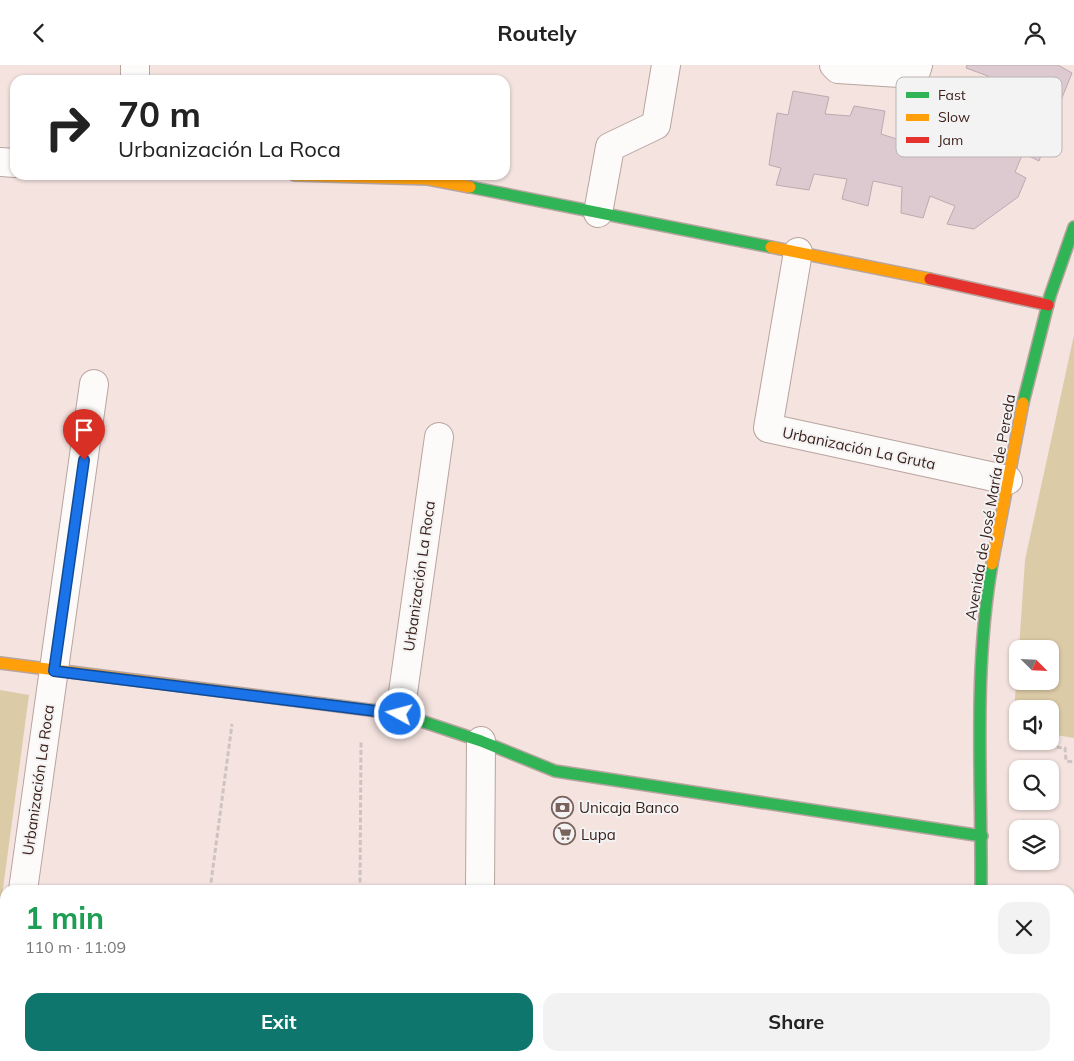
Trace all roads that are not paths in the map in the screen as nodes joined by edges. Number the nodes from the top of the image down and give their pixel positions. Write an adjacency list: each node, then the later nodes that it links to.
1 (666, 65): 5 (street)
2 (834, 65): 3 (street)
3 (918, 65)
4 (433, 180): 5 (street)
5 (598, 213): 7 (street)
6 (1074, 227): 8 (street, Avenida de José María de Pereda)
7 (798, 252): 8 (street); 11 (street, Urbanización La Gruta)
8 (1048, 305): 11 (street, Avenida de José María de Pereda)
9 (94, 384): 13 (street, Urbanización La Roca)
10 (439, 437): 14 (street, Urbanización La Roca)
11 (1008, 480): 16 (street, Avenida de José María de Pereda)
12 (0, 663): 13 (street)
13 (54, 671): 14 (street); 17 (street, Urbanización La Roca)
14 (400, 714): 15 (street)
15 (480, 741): 16 (street); 18 (street)
16 (982, 836): 19 (street, Avenida de José María de Pereda)
17 (24, 885)
18 (480, 885)
19 (981, 885)

